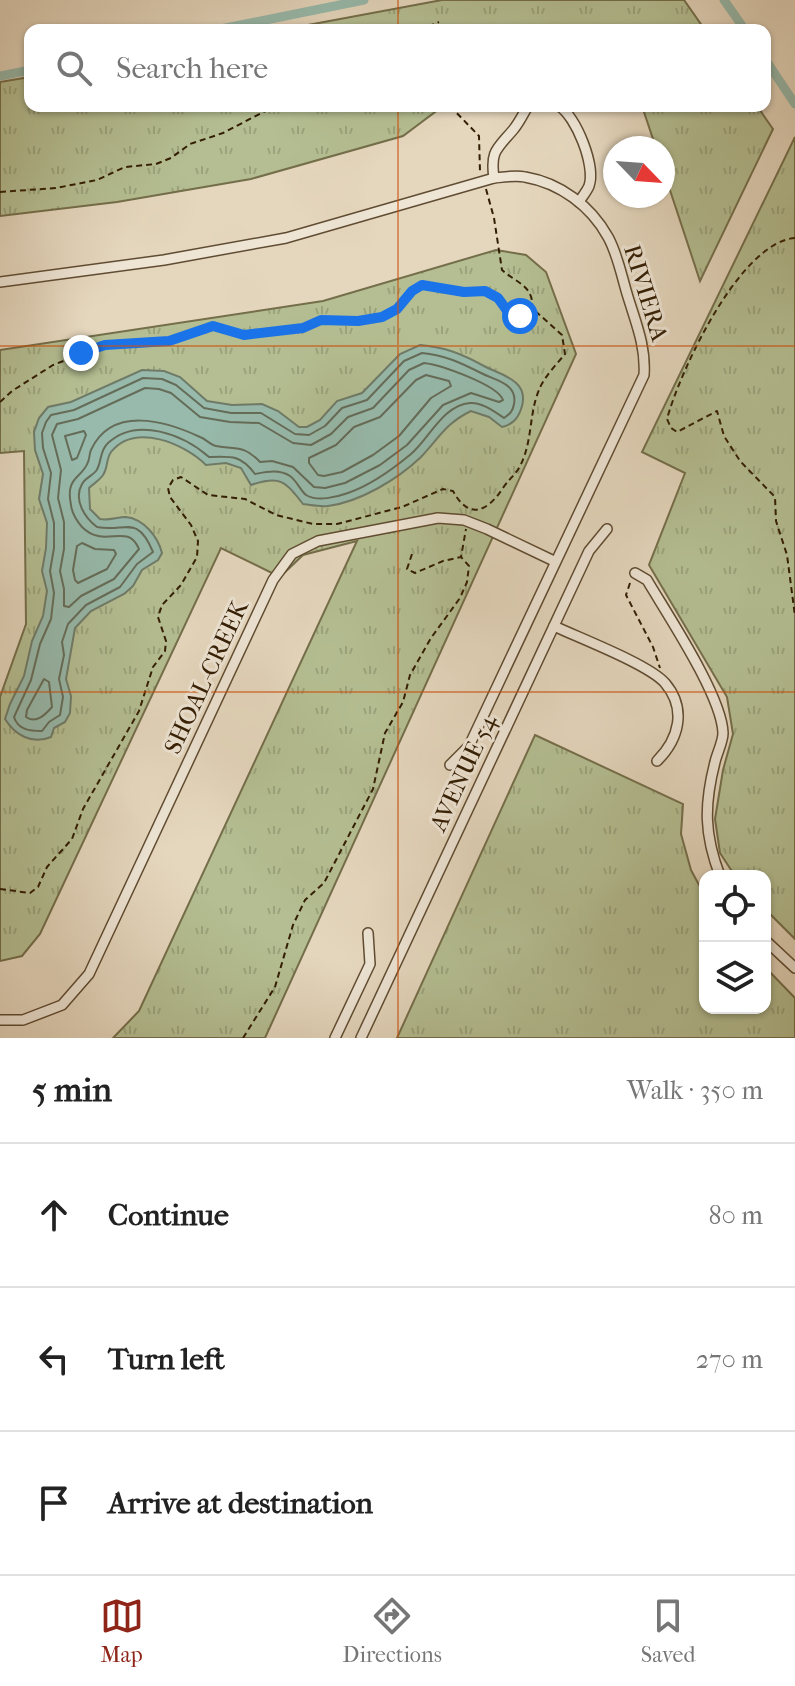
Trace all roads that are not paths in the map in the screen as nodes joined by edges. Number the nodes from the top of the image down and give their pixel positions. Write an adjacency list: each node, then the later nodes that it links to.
1 (524, 112): 3 (street)
2 (569, 112): 4 (street)
3 (494, 178): 4 (street, RIVIERA); 5 (street, RIVIERA)
4 (579, 202): 7 (street, RIVIERA)
5 (0, 282)
6 (607, 529): 9 (street, AVENUE 54)
7 (554, 561): 11 (street, RIVIERA); 16 (street, SHOAL-CREEK)
8 (635, 573): 12 (street)
9 (554, 626): 10 (street); 18 (street, AVENUE 54)
10 (657, 761)
11 (450, 765)
12 (718, 870)
13 (368, 933): 17 (street)
14 (767, 942): 15 (street)
15 (795, 968)
16 (0, 1020)
17 (335, 1038)
18 (361, 1038)

